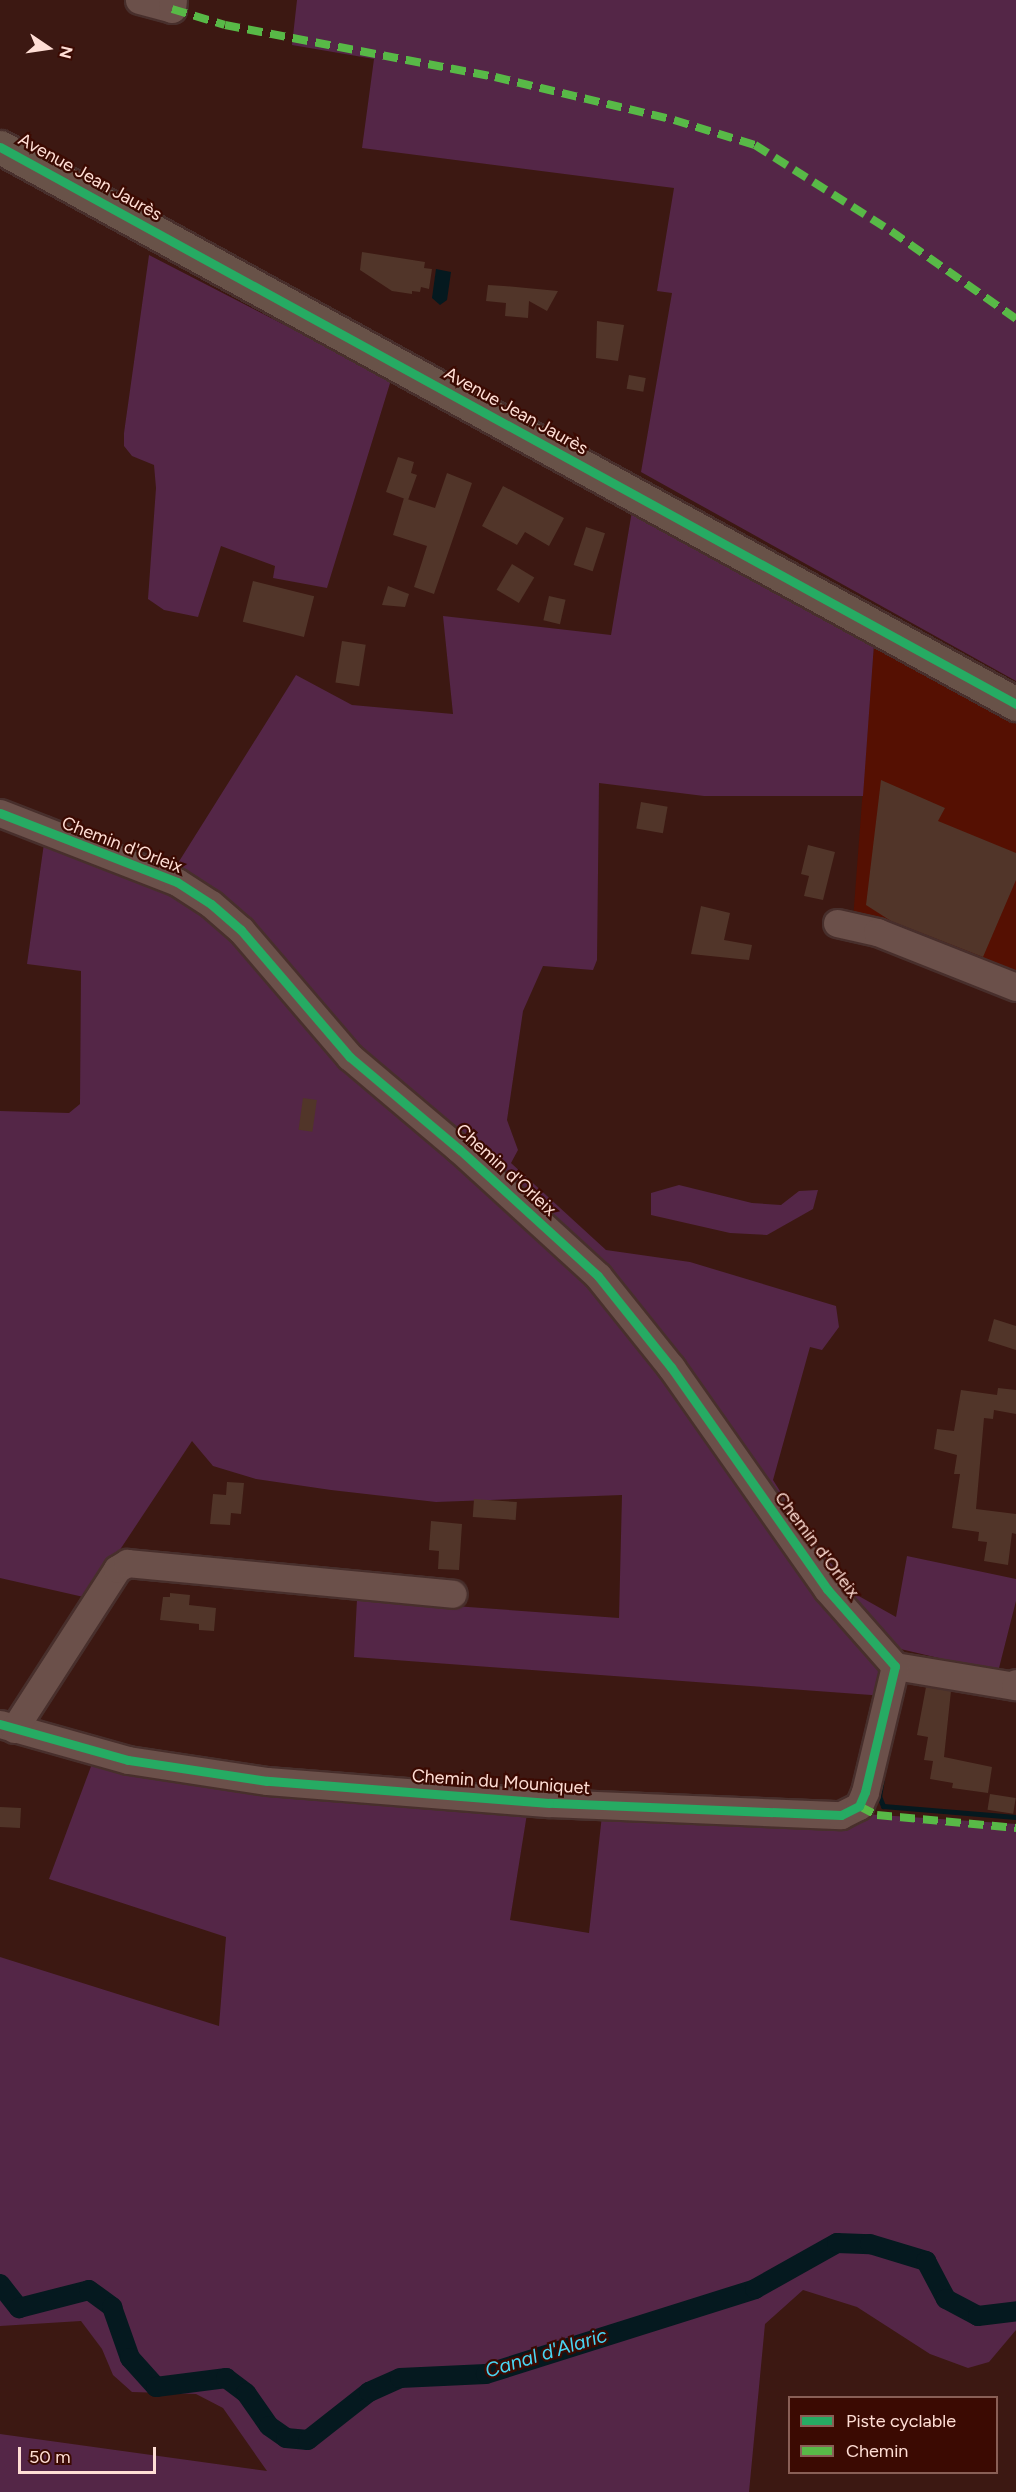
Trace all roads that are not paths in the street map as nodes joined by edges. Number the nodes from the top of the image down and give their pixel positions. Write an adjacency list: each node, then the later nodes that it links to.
1 (139, 0): 2 (street)
2 (173, 0)
3 (0, 147): 4 (main road, Avenue Jean Jaurès)
4 (1016, 704)
5 (0, 813): 9 (street, Chemin d'Orleix)
6 (837, 923): 7 (street)
7 (1016, 987)
8 (453, 1594): 11 (street)
9 (895, 1666): 10 (street); 11 (street, Chemin du Mouniquet)
10 (1016, 1686)
11 (7, 1726)

